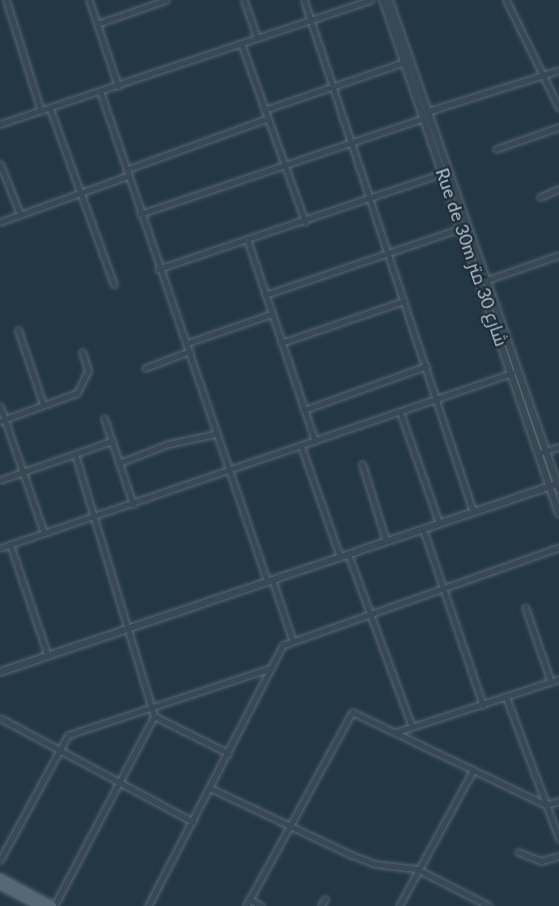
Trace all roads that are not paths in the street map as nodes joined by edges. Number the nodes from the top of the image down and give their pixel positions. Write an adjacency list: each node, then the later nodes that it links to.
1 (6, 0): 22 (street)
2 (166, 0): 10 (street)
3 (244, 0): 11 (street)
4 (304, 0): 9 (street)
5 (371, 0): 9 (street)
6 (383, 0): 13 (street, Rue de 30m شارع 30 متر)
7 (389, 0): 23 (street, Rue de 30m شارع 30 متر)
8 (506, 0): 15 (street)
9 (310, 21): 11 (street); 17 (street)
10 (97, 24): 16 (street); 16 (street)
11 (257, 38): 12 (street)
12 (241, 44): 16 (street); 21 (street)
13 (405, 62): 17 (street); 24 (street, Rue de 30m شارع 30 متر)
14 (559, 70): 15 (street)
15 (543, 75): 19 (street); 23 (street)
16 (118, 86): 18 (street)
17 (332, 87): 21 (street); 28 (street)
18 (100, 92): 20 (street); 32 (street)
19 (559, 108)
20 (50, 109): 22 (street); 35 (street)
21 (264, 110): 25 (street)
22 (41, 111): 26 (street)
23 (429, 111): 47 (street, Rue de 30m شارع 30 متر)
24 (424, 118): 28 (street); 33 (street, Rue de 30m شارع 30 متر)
25 (266, 119): 31 (street); 32 (street)
26 (0, 124)
27 (559, 128): 29 (street)
28 (351, 142): 31 (street); 37 (street)
29 (496, 149)
30 (0, 164): 38 (street)
31 (282, 164): 39 (street); 41 (street)
32 (127, 173): 35 (street); 39 (street)
33 (444, 173): 37 (street); 42 (street, Rue de 30m شارع 30 متر)
34 (559, 189): 36 (street)
35 (83, 192): 38 (street); 49 (street)
36 (540, 197)
37 (369, 198): 41 (street); 44 (street)
38 (20, 214): 40 (street)
39 (140, 214): 46 (street)
40 (0, 222)
41 (305, 222): 43 (street)
42 (462, 228): 44 (street); 48 (street, Rue de 30m شارع 30 متر)
43 (247, 239): 46 (street); 50 (street)
44 (388, 254): 50 (street); 51 (street)
45 (559, 255): 47 (street)
46 (158, 269): 54 (street)
47 (489, 279): 48 (street); 73 (street, Rue de 30m شارع 30 متر)
48 (480, 282): 60 (street, Rue de 30m شارع 30 متر)
49 (114, 285)
50 (265, 295): 52 (street)
51 (404, 301): 55 (street); 58 (street)
52 (272, 314): 54 (street); 55 (street)
53 (18, 330): 62 (street)
54 (187, 342): 56 (street)
55 (281, 343): 64 (street)
56 (190, 351): 59 (street); 68 (street)
57 (82, 352): 62 (street)
58 (426, 366): 61 (street); 64 (street)
59 (146, 368)
60 (512, 373): 61 (street); 74 (street, Rue de 30m شارع 30 متر)
61 (436, 399): 65 (street); 86 (street)
62 (43, 404): 67 (street)
63 (0, 406): 67 (street)
64 (304, 410): 70 (street)
65 (399, 412): 70 (street); 89 (street)
66 (104, 418): 69 (street)
67 (2, 420): 81 (street)
68 (215, 434): 76 (street); 80 (street)
69 (112, 441): 75 (street); 76 (street)
70 (315, 441): 71 (street)
71 (301, 446): 80 (street); 97 (street)
72 (559, 447): 73 (street)
73 (546, 452): 74 (street); 79 (street, Rue de 30m شارع 30 متر)
74 (538, 453): 83 (street, Rue de 30m شارع 30 متر)
75 (75, 455): 81 (street); 88 (street)
76 (119, 463): 85 (street)
77 (362, 464): 92 (street)
78 (559, 465): 79 (street)
79 (552, 468): 84 (street, Rue de 30m شارع 30 متر)
80 (232, 470): 85 (street); 98 (street)
81 (24, 472): 82 (street); 91 (street)
82 (0, 480)
83 (550, 487): 84 (street); 86 (street); 87 (street, Rue de 30m شارع 30 متر)
84 (558, 487)
85 (133, 504): 88 (street)
86 (473, 512): 89 (street)
87 (559, 513)
88 (96, 515): 91 (street); 102 (street)
89 (439, 523): 90 (street)
90 (423, 529): 92 (street); 99 (street)
91 (44, 533): 93 (street)
92 (386, 541): 96 (street)
93 (10, 544): 95 (street); 104 (street)
94 (559, 547): 99 (street)
95 (0, 548)
96 (348, 554): 97 (street); 101 (street)
97 (340, 557): 98 (street)
98 (270, 580): 102 (street); 103 (street)
99 (443, 587): 101 (street); 110 (street)
100 (525, 607): 107 (street)
101 (369, 613): 103 (street); 113 (street)
102 (129, 628): 104 (street); 109 (street)
103 (292, 639): 105 (street)
104 (48, 656): 106 (street)
105 (270, 668): 109 (street); 116 (street)
106 (0, 672)
107 (556, 682): 108 (street)
108 (506, 697): 110 (street); 121 (street)
109 (151, 705): 111 (street); 115 (street)
110 (483, 705): 113 (street)
111 (154, 716): 116 (street); 118 (street)
112 (0, 718): 115 (street)
113 (412, 727): 114 (street)
114 (396, 732): 117 (street); 123 (street)
115 (59, 748): 118 (street); 127 (street)
116 (228, 753): 119 (street)
117 (473, 770): 121 (street); 128 (street)
118 (120, 781): 122 (street); 134 (street)
119 (210, 788): 122 (street); 123 (street)
120 (559, 801): 121 (street)
121 (546, 805): 124 (street)
122 (193, 822): 135 (street)
123 (287, 827): 128 (street); 132 (street)
124 (559, 839)
125 (518, 852): 126 (street)
126 (559, 856)
127 (0, 860)
128 (417, 869): 139 (street); 140 (street)
129 (0, 878): 134 (main road)
130 (0, 885): 133 (main road)
131 (325, 899): 138 (street)
132 (249, 900): 136 (street); 137 (street)
133 (40, 906)
134 (53, 906)
135 (148, 906)
136 (246, 906)
137 (261, 906)
138 (321, 906)
139 (399, 906)
140 (489, 906)

